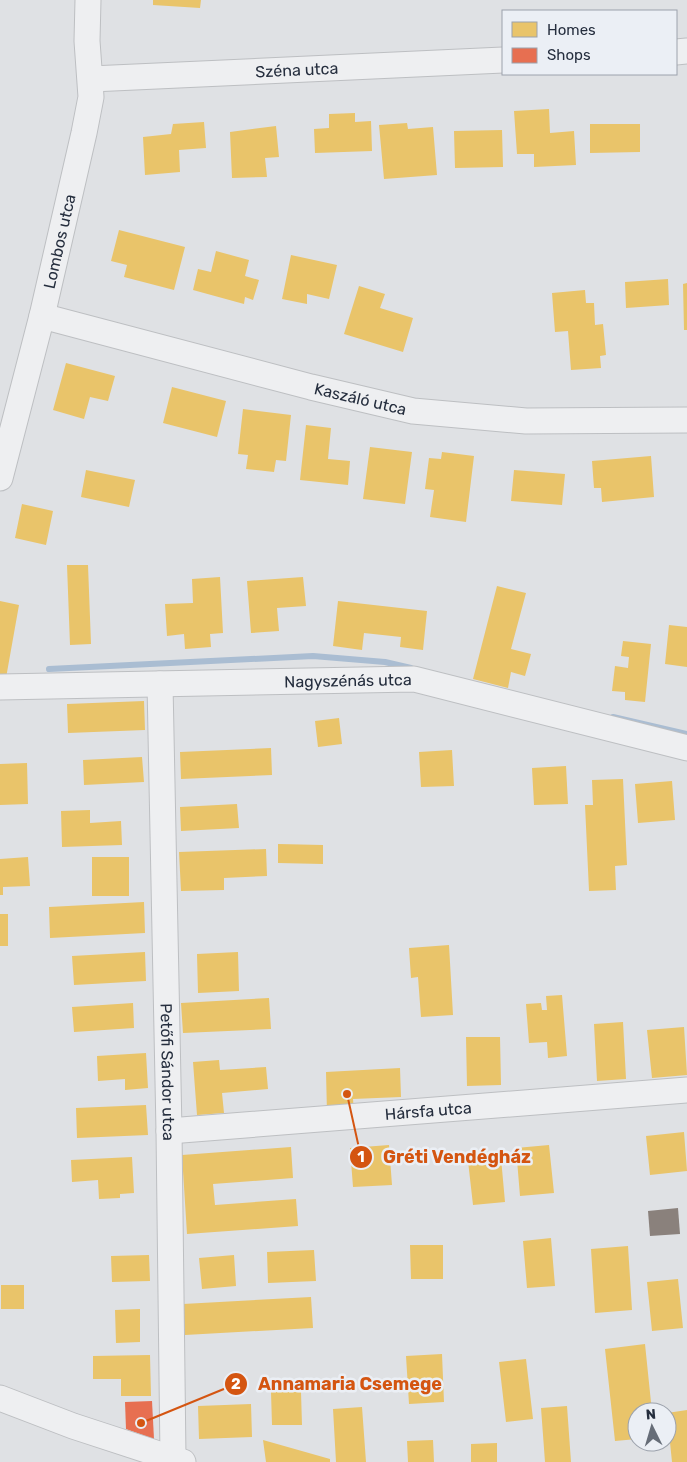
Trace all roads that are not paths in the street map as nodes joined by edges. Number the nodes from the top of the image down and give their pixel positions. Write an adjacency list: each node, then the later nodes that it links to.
1 (88, 0): 3 (street, Lombos utca)
2 (502, 60): 3 (street, Széna utca)
3 (90, 79): 4 (street, Lombos utca)
4 (42, 316): 5 (street, Kaszáló utca); 6 (street, Lombos utca)
5 (687, 420)
6 (0, 478)
7 (160, 684): 8 (street, Nagyszénás utca); 9 (street, Nagyszénás utca); 11 (street, Petőfi Sándor utca)
8 (0, 687)
9 (687, 748)
10 (687, 1090): 11 (street, Hársfa utca)
11 (169, 1131): 13 (street, Petőfi Sándor utca)
12 (0, 1398): 13 (street)
13 (178, 1460)

